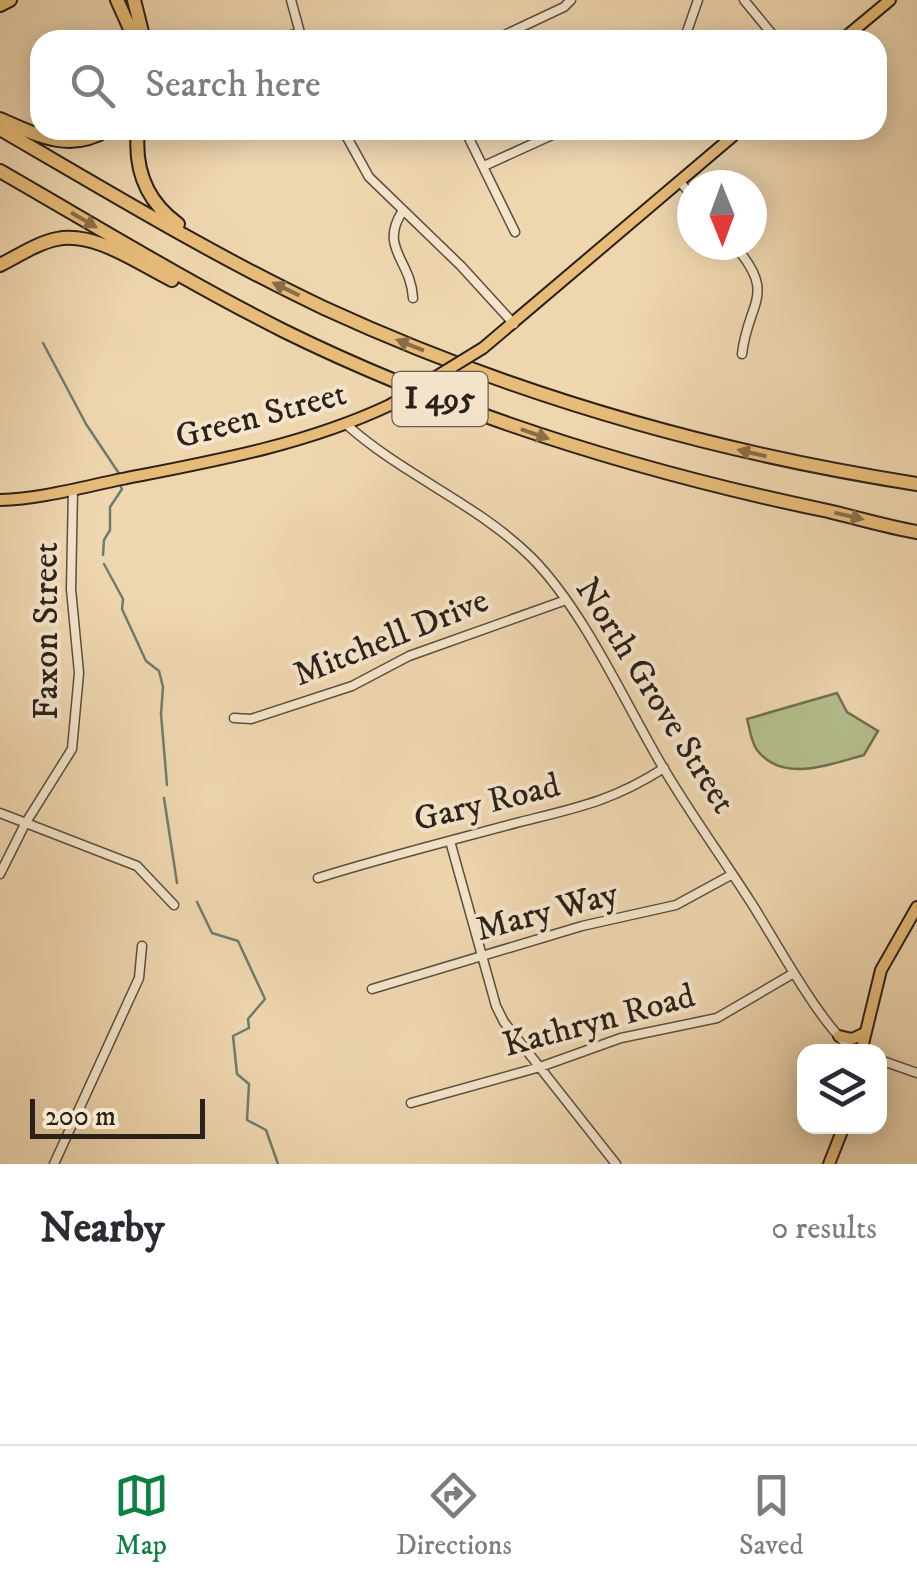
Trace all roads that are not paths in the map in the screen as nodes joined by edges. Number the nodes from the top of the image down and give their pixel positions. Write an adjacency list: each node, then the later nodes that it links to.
1 (10, 0): 9 (highway)
2 (117, 0): 10 (highway)
3 (134, 0): 11 (highway)
4 (291, 0): 12 (street)
5 (571, 0): 13 (street)
6 (698, 0): 14 (street)
7 (744, 0): 15 (street)
8 (890, 0): 16 (main road)
9 (1, 2)
10 (130, 30)
11 (142, 30)
12 (298, 30)
13 (515, 30)
14 (688, 30)
15 (769, 30)
16 (854, 30)
17 (0, 119): 19 (highway)
18 (0, 128): 35 (highway, I 495)
19 (30, 131)
20 (53, 140): 21 (highway)
21 (84, 140)
22 (138, 140): 35 (highway)
23 (349, 140): 31 (street)
24 (470, 140): 27 (street)
25 (541, 140): 27 (street)
26 (729, 140): 28 (main road, Green Street)
27 (484, 166): 32 (street)
28 (696, 170)
29 (0, 171): 37 (highway, I 495, one-way to 37)
30 (677, 187): 38 (main road, Green Street)
31 (402, 212): 36 (street); 38 (street)
32 (515, 232)
33 (747, 260): 39 (street)
34 (0, 265): 37 (highway)
35 (247, 270): 41 (highway, I 495, one-way to 35)
36 (413, 298)
37 (264, 321): 44 (highway, I 495, one-way to 44)
38 (514, 324): 40 (main road, Green Street, bridge)
39 (742, 354)
40 (347, 425): 42 (main road, Green Street); 45 (street, North Grove Street)
41 (917, 484)
42 (72, 488): 43 (main road, Green Street); 49 (street, Faxon Street)
43 (0, 500)
44 (917, 532)
45 (566, 600): 46 (street, Mitchell Drive); 47 (street, North Grove Street)
46 (234, 718)
47 (664, 768): 50 (street, Gary Road); 52 (street, North Grove Street)
48 (0, 813): 49 (street)
49 (25, 824): 51 (street, Faxon Street); 54 (street)
50 (450, 841): 53 (street, Gary Road); 57 (street)
51 (0, 874)
52 (731, 875): 57 (street, Mary Way); 58 (street, North Grove Street)
53 (318, 878)
54 (174, 904)
55 (917, 906): 60 (main road)
56 (142, 946): 69 (street)
57 (484, 957): 59 (street, Mary Way); 65 (street)
58 (794, 973): 61 (street, North Grove Street); 65 (street, Kathryn Road)
59 (372, 989)
60 (864, 1033): 61 (main road); 63 (main road)
61 (839, 1036): 62 (street, North Grove Street)
62 (849, 1044)
63 (861, 1044)
64 (887, 1062): 66 (street)
65 (540, 1066): 67 (street, Kathryn Road); 70 (street)
66 (917, 1073)
67 (411, 1103)
68 (841, 1134): 71 (main road)
69 (54, 1164)
70 (616, 1164)
71 (829, 1164)

